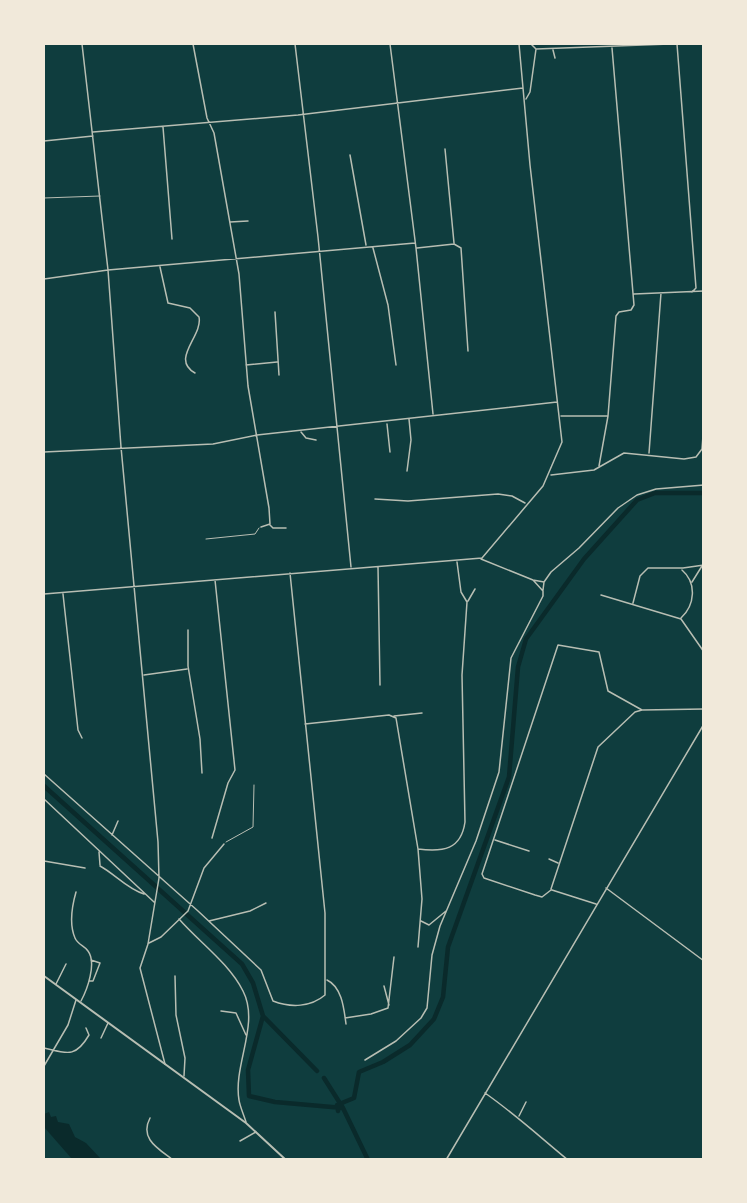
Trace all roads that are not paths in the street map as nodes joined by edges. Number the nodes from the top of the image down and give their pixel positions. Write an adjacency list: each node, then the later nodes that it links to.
1 (82, 44): 21 (street)
2 (193, 44): 19 (street)
3 (295, 44): 18 (street)
4 (390, 44): 17 (street)
5 (519, 44): 15 (street)
6 (531, 44): 12 (street)
7 (558, 44): 13 (street)
8 (670, 44): 10 (street)
9 (677, 44): 42 (street)
10 (636, 45): 11 (street)
11 (612, 48): 13 (street); 44 (street)
12 (536, 49): 13 (street); 16 (street)
13 (554, 49): 14 (street)
14 (555, 58)
15 (524, 88): 16 (street); 17 (street)
16 (525, 101): 52 (street)
17 (397, 103): 18 (street); 31 (street)
18 (304, 114): 19 (street); 36 (street)
19 (208, 122): 20 (street); 29 (street)
20 (163, 126): 21 (street); 30 (street)
21 (93, 132): 22 (street)
22 (93, 136): 23 (street); 26 (street)
23 (44, 141)
24 (445, 149): 32 (street)
25 (350, 155): 33 (street)
26 (100, 196): 27 (lane); 39 (street)
27 (44, 198)
28 (248, 221): 29 (street)
29 (230, 222): 37 (street)
30 (172, 239)
31 (415, 243): 34 (street); 35 (street)
32 (454, 244): 35 (street); 46 (street)
33 (367, 247): 34 (street); 36 (street)
34 (373, 247): 49 (street)
35 (416, 248): 53 (street)
36 (320, 252): 37 (street); 59 (street)
37 (237, 259): 38 (street); 48 (street)
38 (160, 266): 39 (street); 50 (street)
39 (108, 270): 40 (street); 64 (street)
40 (44, 279)
41 (704, 291): 42 (street)
42 (692, 292): 43 (street)
43 (661, 293): 44 (street); 67 (street)
44 (633, 294): 55 (street)
45 (274, 312): 47 (street)
46 (468, 351)
47 (278, 362): 48 (street); 51 (street)
48 (246, 365): 61 (street)
49 (396, 365)
50 (195, 373)
51 (279, 375)
52 (558, 401): 53 (street); 54 (street)
53 (433, 415): 56 (street)
54 (560, 416): 55 (street); 70 (street)
55 (608, 416): 68 (street)
56 (409, 418): 57 (street); 69 (street)
57 (386, 422): 59 (street); 66 (street)
58 (704, 422): 63 (street)
59 (338, 427): 60 (street); 82 (street)
60 (301, 431): 61 (street); 62 (street)
61 (257, 435): 64 (street); 74 (street)
62 (316, 440)
63 (703, 442): 67 (street)
64 (121, 447): 65 (street); 89 (street)
65 (44, 452)
66 (390, 452)
67 (649, 454): 68 (street)
68 (599, 466): 70 (street)
69 (407, 471)
70 (549, 476): 73 (street)
71 (704, 485): 87 (street)
72 (375, 499): 73 (street)
73 (526, 503): 78 (street)
74 (270, 524): 75 (street); 76 (street)
75 (261, 527): 77 (lane)
76 (286, 528)
77 (206, 539)
78 (480, 559): 79 (street); 86 (street)
79 (456, 561): 81 (street); 95 (street)
80 (703, 565): 83 (street); 88 (street)
81 (378, 566): 82 (street); 102 (street)
82 (351, 568): 84 (street)
83 (680, 568): 88 (street); 96 (street)
84 (290, 573): 85 (street); 107 (street)
85 (215, 578): 89 (street); 118 (street)
86 (533, 580): 87 (street); 91 (street)
87 (544, 582): 91 (street)
88 (691, 583): 97 (street)
89 (135, 585): 92 (street); 101 (street)
90 (475, 589): 95 (street)
91 (543, 591): 139 (street)
92 (63, 592): 93 (street); 109 (street)
93 (44, 594)
94 (601, 595): 96 (street)
95 (467, 602): 121 (street)
96 (632, 604): 97 (street)
97 (681, 619): 99 (street)
98 (188, 630): 100 (street)
99 (704, 652)
100 (189, 669): 101 (street); 112 (street)
101 (144, 675): 130 (street)
102 (380, 685)
103 (704, 709): 104 (street)
104 (642, 710): 119 (street); 126 (street)
105 (422, 713): 106 (street)
106 (394, 716): 107 (street); 121 (street)
107 (305, 724): 151 (street)
108 (704, 724): 131 (street)
109 (82, 738)
110 (44, 740): 111 (street)
111 (44, 759)
112 (201, 773)
113 (44, 774): 117 (street)
114 (254, 785): 120 (lane)
115 (44, 799): 122 (street)
116 (118, 821): 117 (street)
117 (112, 836): 130 (street)
118 (212, 838)
119 (494, 839): 123 (street); 132 (street)
120 (224, 844): 137 (street)
121 (418, 849): 141 (street)
122 (99, 851): 127 (street); 134 (street)
123 (529, 851)
124 (549, 859): 126 (street)
125 (44, 861): 128 (street)
126 (559, 863): 132 (street)
127 (100, 866): 129 (street); 134 (street)
128 (86, 868)
129 (97, 870)
130 (159, 878): 135 (street); 137 (street)
131 (606, 888): 138 (street); 147 (street)
132 (551, 890): 138 (street)
133 (76, 892): 146 (street)
134 (145, 894): 135 (street)
135 (154, 902): 143 (street)
136 (266, 903): 142 (street)
137 (190, 904): 140 (street); 142 (street)
138 (596, 904): 173 (street)
139 (446, 910): 141 (street); 169 (street)
140 (180, 919): 143 (street); 163 (street)
141 (419, 920): 144 (street)
142 (208, 921): 151 (street)
143 (148, 944): 170 (street)
144 (417, 947)
145 (394, 957): 157 (street)
146 (91, 960): 152 (street); 152 (street)
147 (704, 961)
148 (66, 964): 153 (street)
149 (44, 976): 153 (street)
150 (175, 976): 172 (street)
151 (326, 980): 159 (street)
152 (88, 981): 156 (street)
153 (56, 984): 155 (street)
154 (384, 986): 157 (street)
155 (76, 999): 156 (street); 166 (street)
156 (81, 1002): 160 (street)
157 (388, 1007): 159 (street)
158 (221, 1011): 163 (street)
159 (345, 1018): 161 (street)
160 (108, 1023): 164 (street); 170 (street)
161 (346, 1024)
162 (86, 1028): 166 (street)
163 (246, 1036): 177 (street)
164 (101, 1038)
165 (44, 1048): 166 (street)
166 (54, 1050): 167 (street)
167 (50, 1056): 168 (street); 171 (street)
168 (44, 1058)
169 (365, 1060)
170 (165, 1065): 172 (street)
171 (44, 1066)
172 (183, 1078): 177 (street)
173 (484, 1093): 175 (street); 182 (street)
174 (526, 1102): 175 (street)
175 (519, 1116): 183 (street)
176 (150, 1118): 180 (street)
177 (246, 1123): 178 (street)
178 (257, 1132): 179 (street); 181 (street)
179 (240, 1141)
180 (173, 1160)
181 (286, 1160)
182 (446, 1160)
183 (568, 1160)

